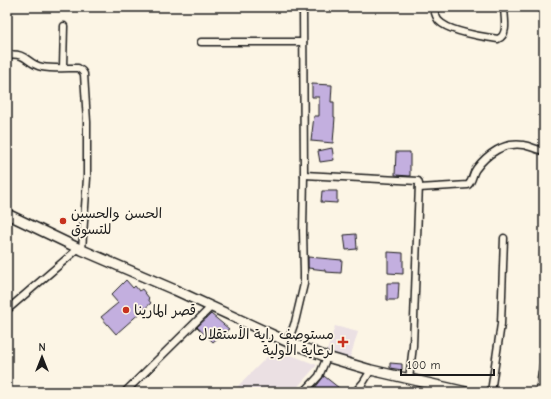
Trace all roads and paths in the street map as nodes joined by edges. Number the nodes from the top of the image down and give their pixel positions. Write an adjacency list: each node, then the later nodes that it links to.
1 (303, 7): 6 (street)
2 (433, 7): 3 (street)
3 (504, 7)
4 (64, 26): 8 (street)
5 (201, 42): 6 (street)
6 (304, 42): 10 (street)
7 (7, 55): 8 (street)
8 (63, 67): 14 (street)
9 (544, 151): 11 (street)
10 (304, 175): 11 (street); 17 (street)
11 (419, 188): 21 (street)
12 (7, 214): 14 (main road)
13 (504, 238): 26 (street)
14 (80, 249): 15 (main road); 16 (street)
15 (211, 307): 17 (main road); 22 (street)
16 (7, 310)
17 (288, 342): 18 (main road)
18 (327, 357): 20 (main road); 23 (street)
19 (544, 360): 27 (street)
20 (371, 370): 21 (main road); 24 (street)
21 (409, 379): 25 (main road)
22 (125, 392)
23 (304, 392)
24 (355, 392)
25 (466, 392)
26 (491, 392)
27 (539, 392)

